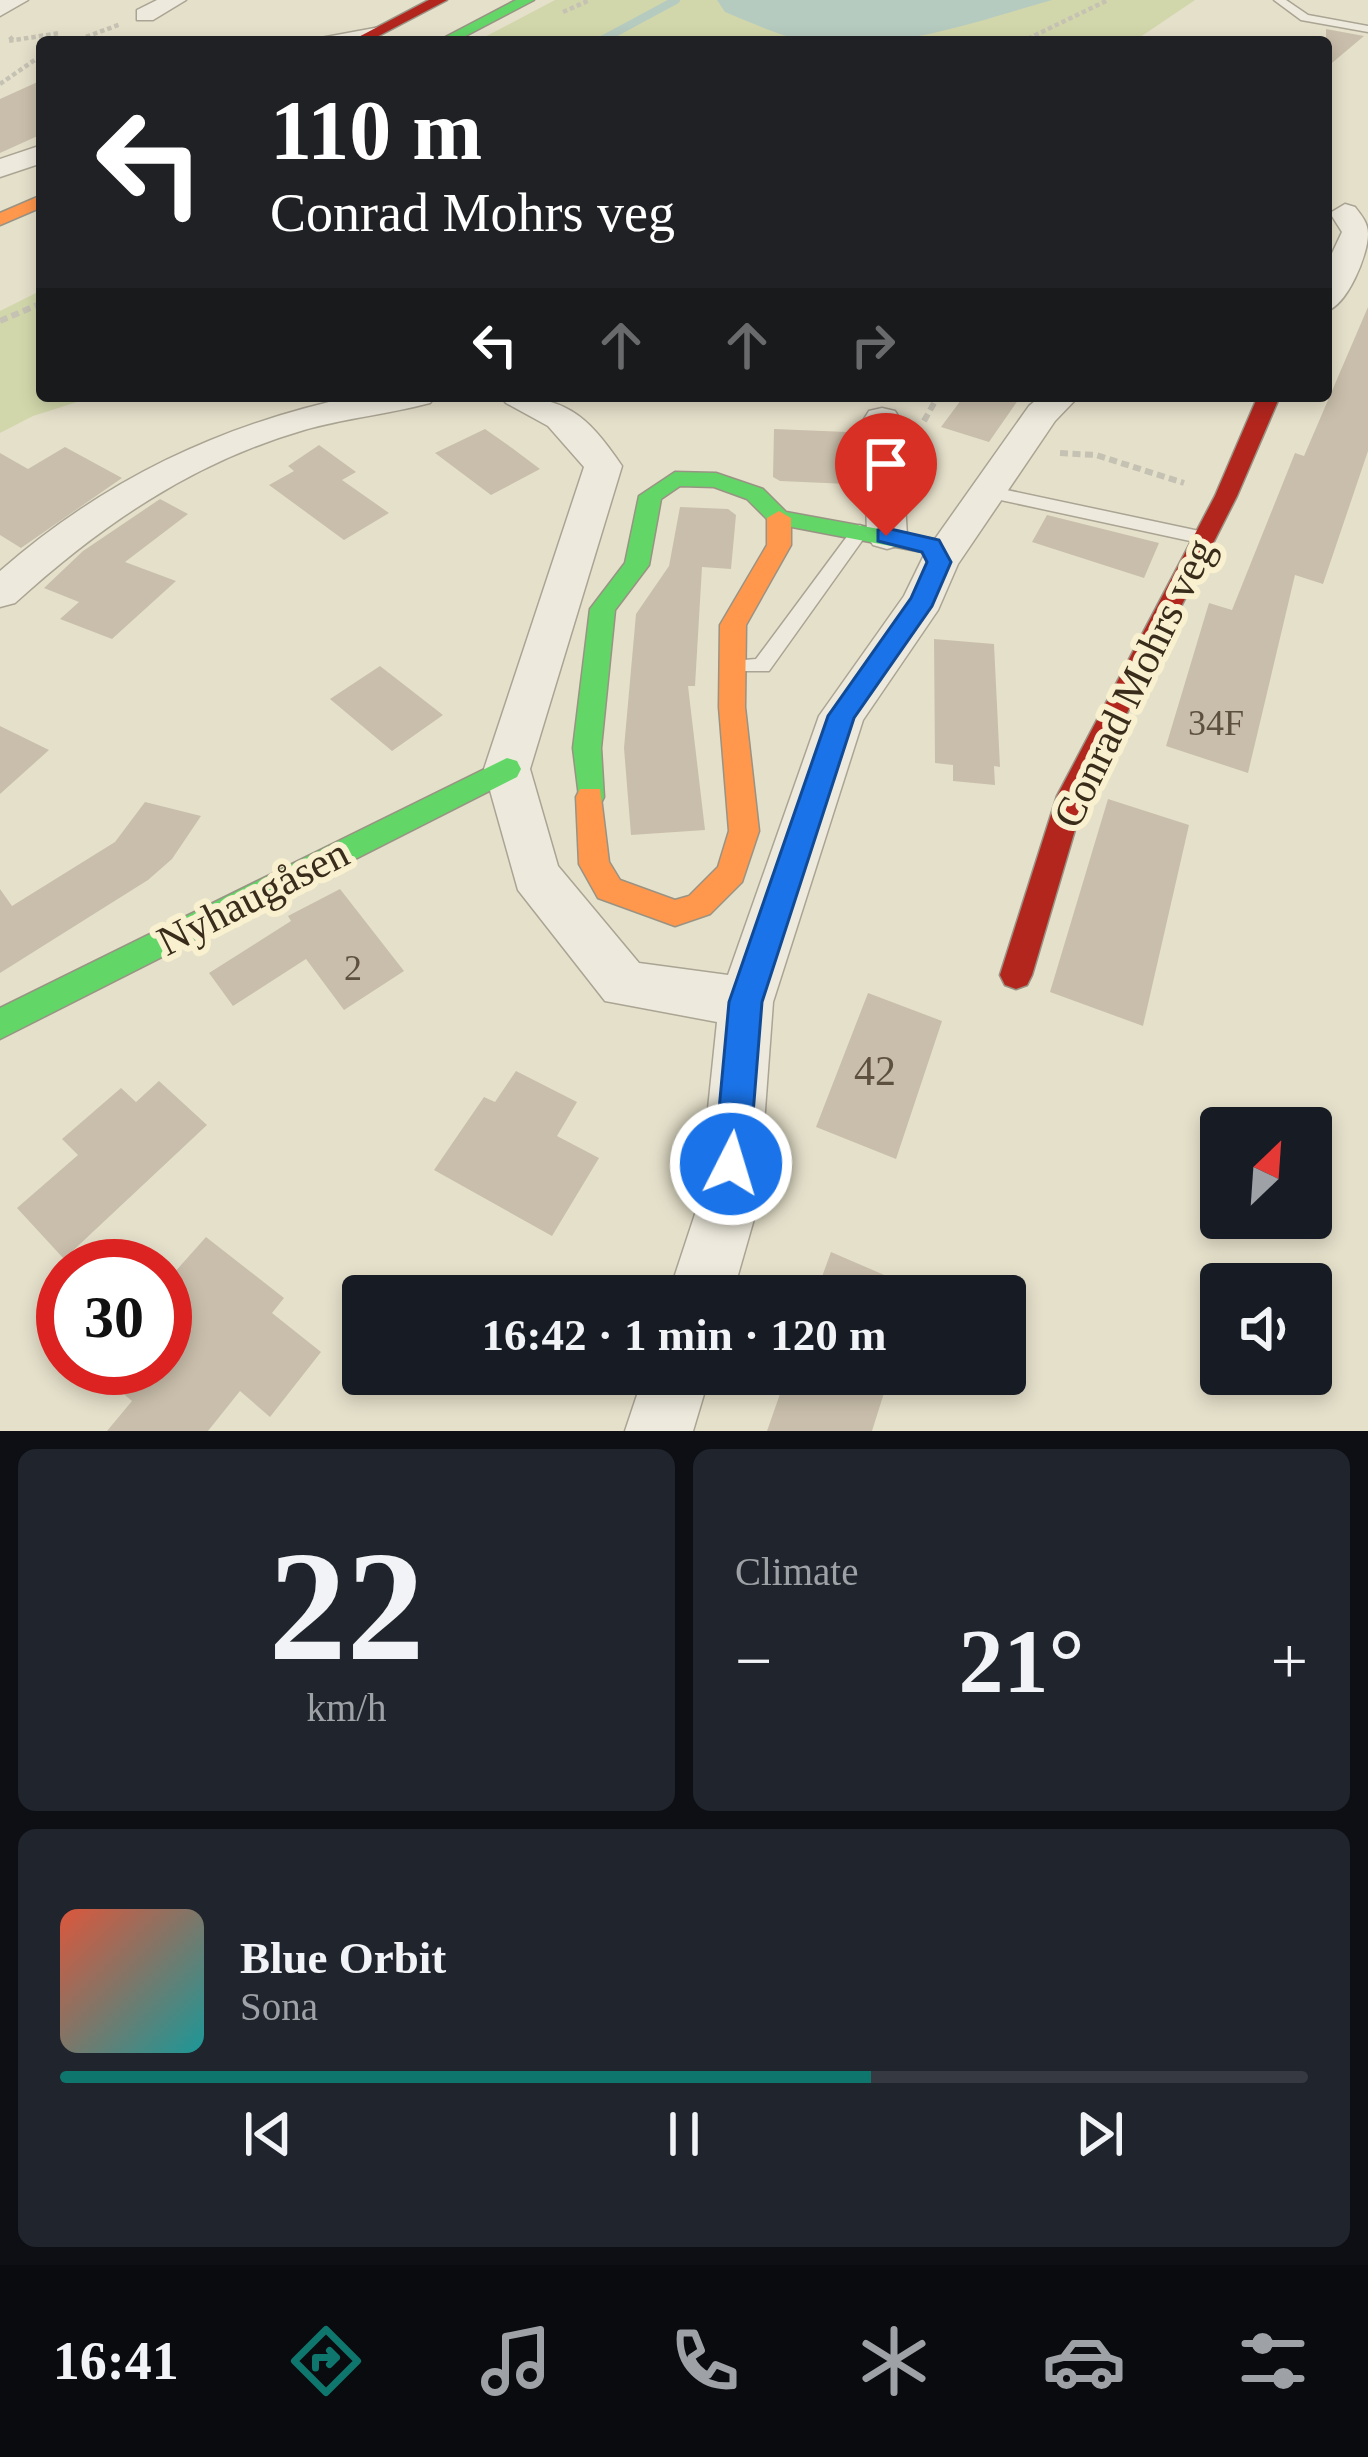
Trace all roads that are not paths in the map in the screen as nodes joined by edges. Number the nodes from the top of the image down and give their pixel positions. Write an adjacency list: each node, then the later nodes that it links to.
1 (17, 0): 6 (street)
2 (175, 0): 7 (street)
3 (440, 0): 9 (main road)
4 (527, 0): 10 (main road)
5 (1280, 0): 8 (lane)
6 (0, 9)
7 (145, 15)
8 (1368, 29)
9 (368, 36)
10 (455, 36)
11 (36, 156): 12 (street)
12 (0, 169)
13 (36, 203): 15 (main road)
14 (1346, 210): 16 (street)
15 (0, 220)
16 (1332, 288)
17 (387, 402): 27 (street)
18 (530, 402): 29 (street)
19 (1055, 402): 22 (street)
20 (1267, 402): 25 (main road, Conrad Mohrs veg)
21 (882, 419): 24 (street)
22 (988, 492): 25 (lane); 26 (street)
23 (779, 518): 24 (main road); 28 (main road); 28 (main road)
24 (873, 533): 26 (main road); 28 (lane)
25 (1204, 538): 30 (main road, Conrad Mohrs veg)
26 (939, 562): 31 (street)
27 (0, 593)
28 (733, 667)
29 (507, 769): 31 (street); 32 (main road, Nyhaugåsen)
30 (1016, 975)
31 (746, 1002): 33 (street)
32 (0, 1024)
33 (706, 1275)
34 (670, 1395): 35 (street)
35 (659, 1431)

